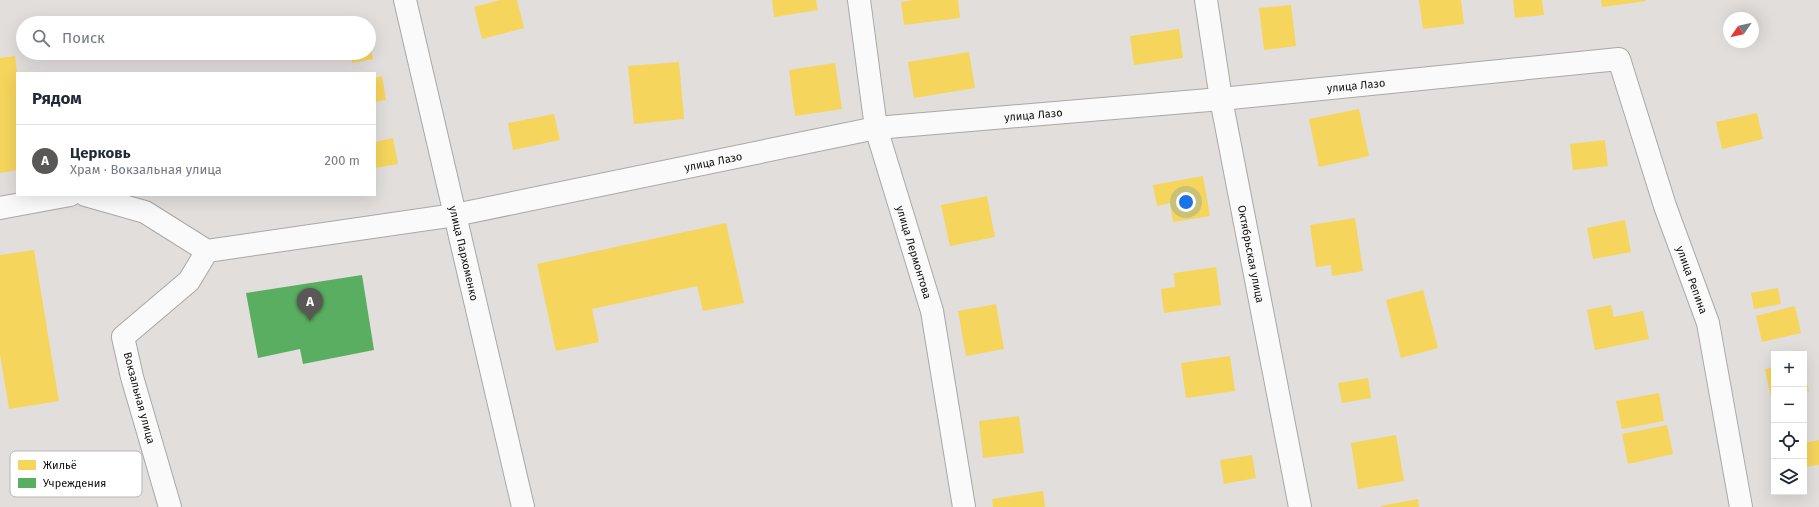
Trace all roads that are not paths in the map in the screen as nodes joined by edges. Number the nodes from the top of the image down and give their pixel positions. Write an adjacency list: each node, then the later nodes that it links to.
1 (405, 0): 10 (street, улица Пархоменко)
2 (859, 0): 6 (street, улица Лермонтова)
3 (1206, 0): 5 (street, Октябрьская улица)
4 (1619, 59): 5 (street, улица Лазо); 16 (street, улица Репина)
5 (1221, 98): 6 (street, улица Лазо); 15 (street, Октябрьская улица)
6 (876, 128): 10 (street, улица Лазо); 14 (street, улица Лермонтова)
7 (65, 196): 9 (street)
8 (89, 196): 11 (street)
9 (0, 208)
10 (455, 215): 11 (street, улица Лазо); 13 (street, улица Пархоменко)
11 (208, 251): 12 (street, Вокзальная улица)
12 (170, 507)
13 (523, 507)
14 (964, 507)
15 (1300, 507)
16 (1741, 507)

